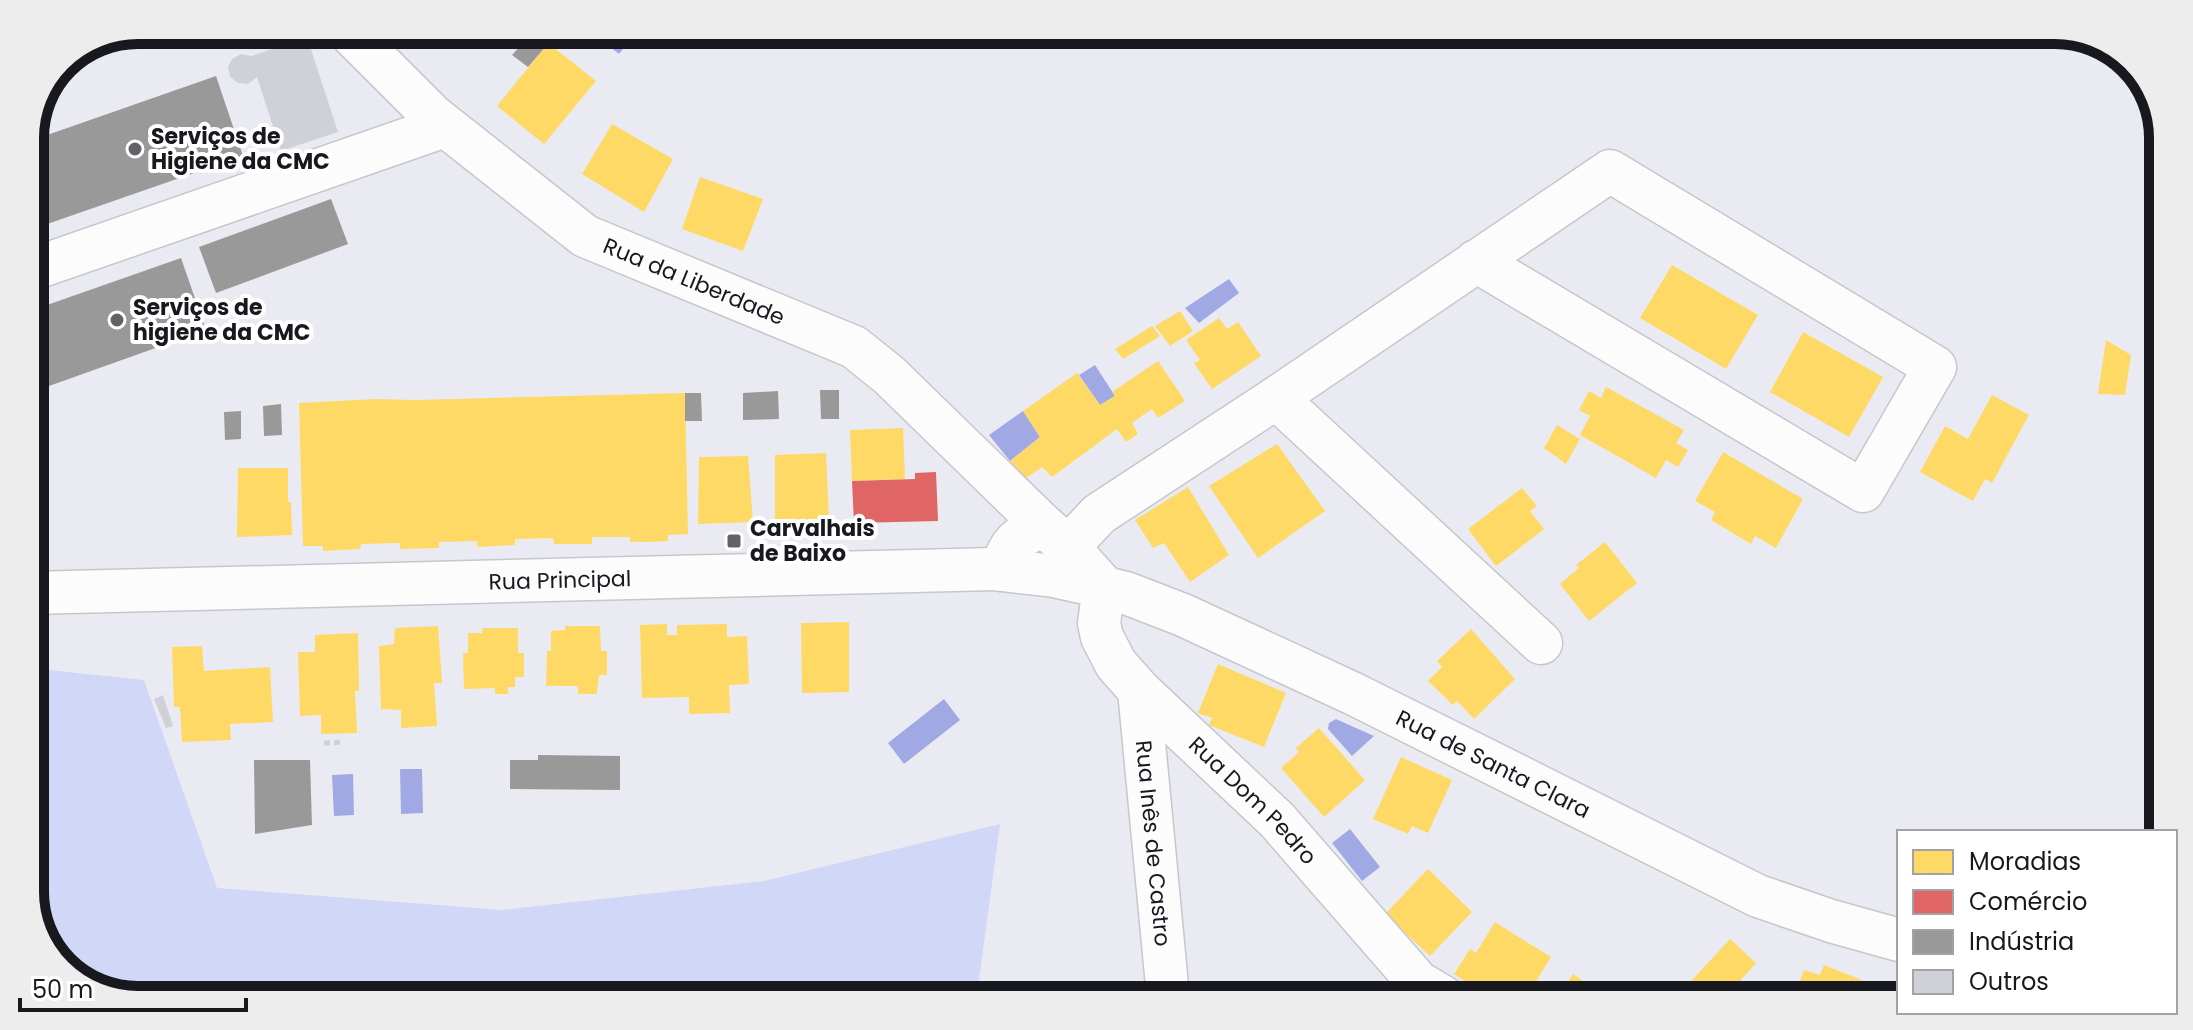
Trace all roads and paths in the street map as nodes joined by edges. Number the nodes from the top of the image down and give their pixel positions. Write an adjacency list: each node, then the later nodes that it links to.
1 (361, 44): 2 (street, Rua da Liberdade)
2 (445, 126): 4 (street); 6 (street, Rua da Liberdade)
3 (1476, 261): 3 (street); 5 (street)
4 (44, 265)
5 (1276, 398): 6 (street); 10 (street)
6 (1056, 536): 7 (street); 8 (street, Rua da Liberdade)
7 (1001, 570): 8 (street, Rua Principal); 9 (street, Rua Principal)
8 (1097, 585): 11 (street, Rua Dom Pedro); 14 (street, Rua de Santa Clara)
9 (44, 593)
10 (1541, 643)
11 (1139, 690): 15 (street, Rua Inês de Castro); 16 (street, Rua Dom Pedro)
12 (343, 742): 13 (path)
13 (324, 743)
14 (1897, 939)
15 (1167, 986)
16 (1425, 986)

